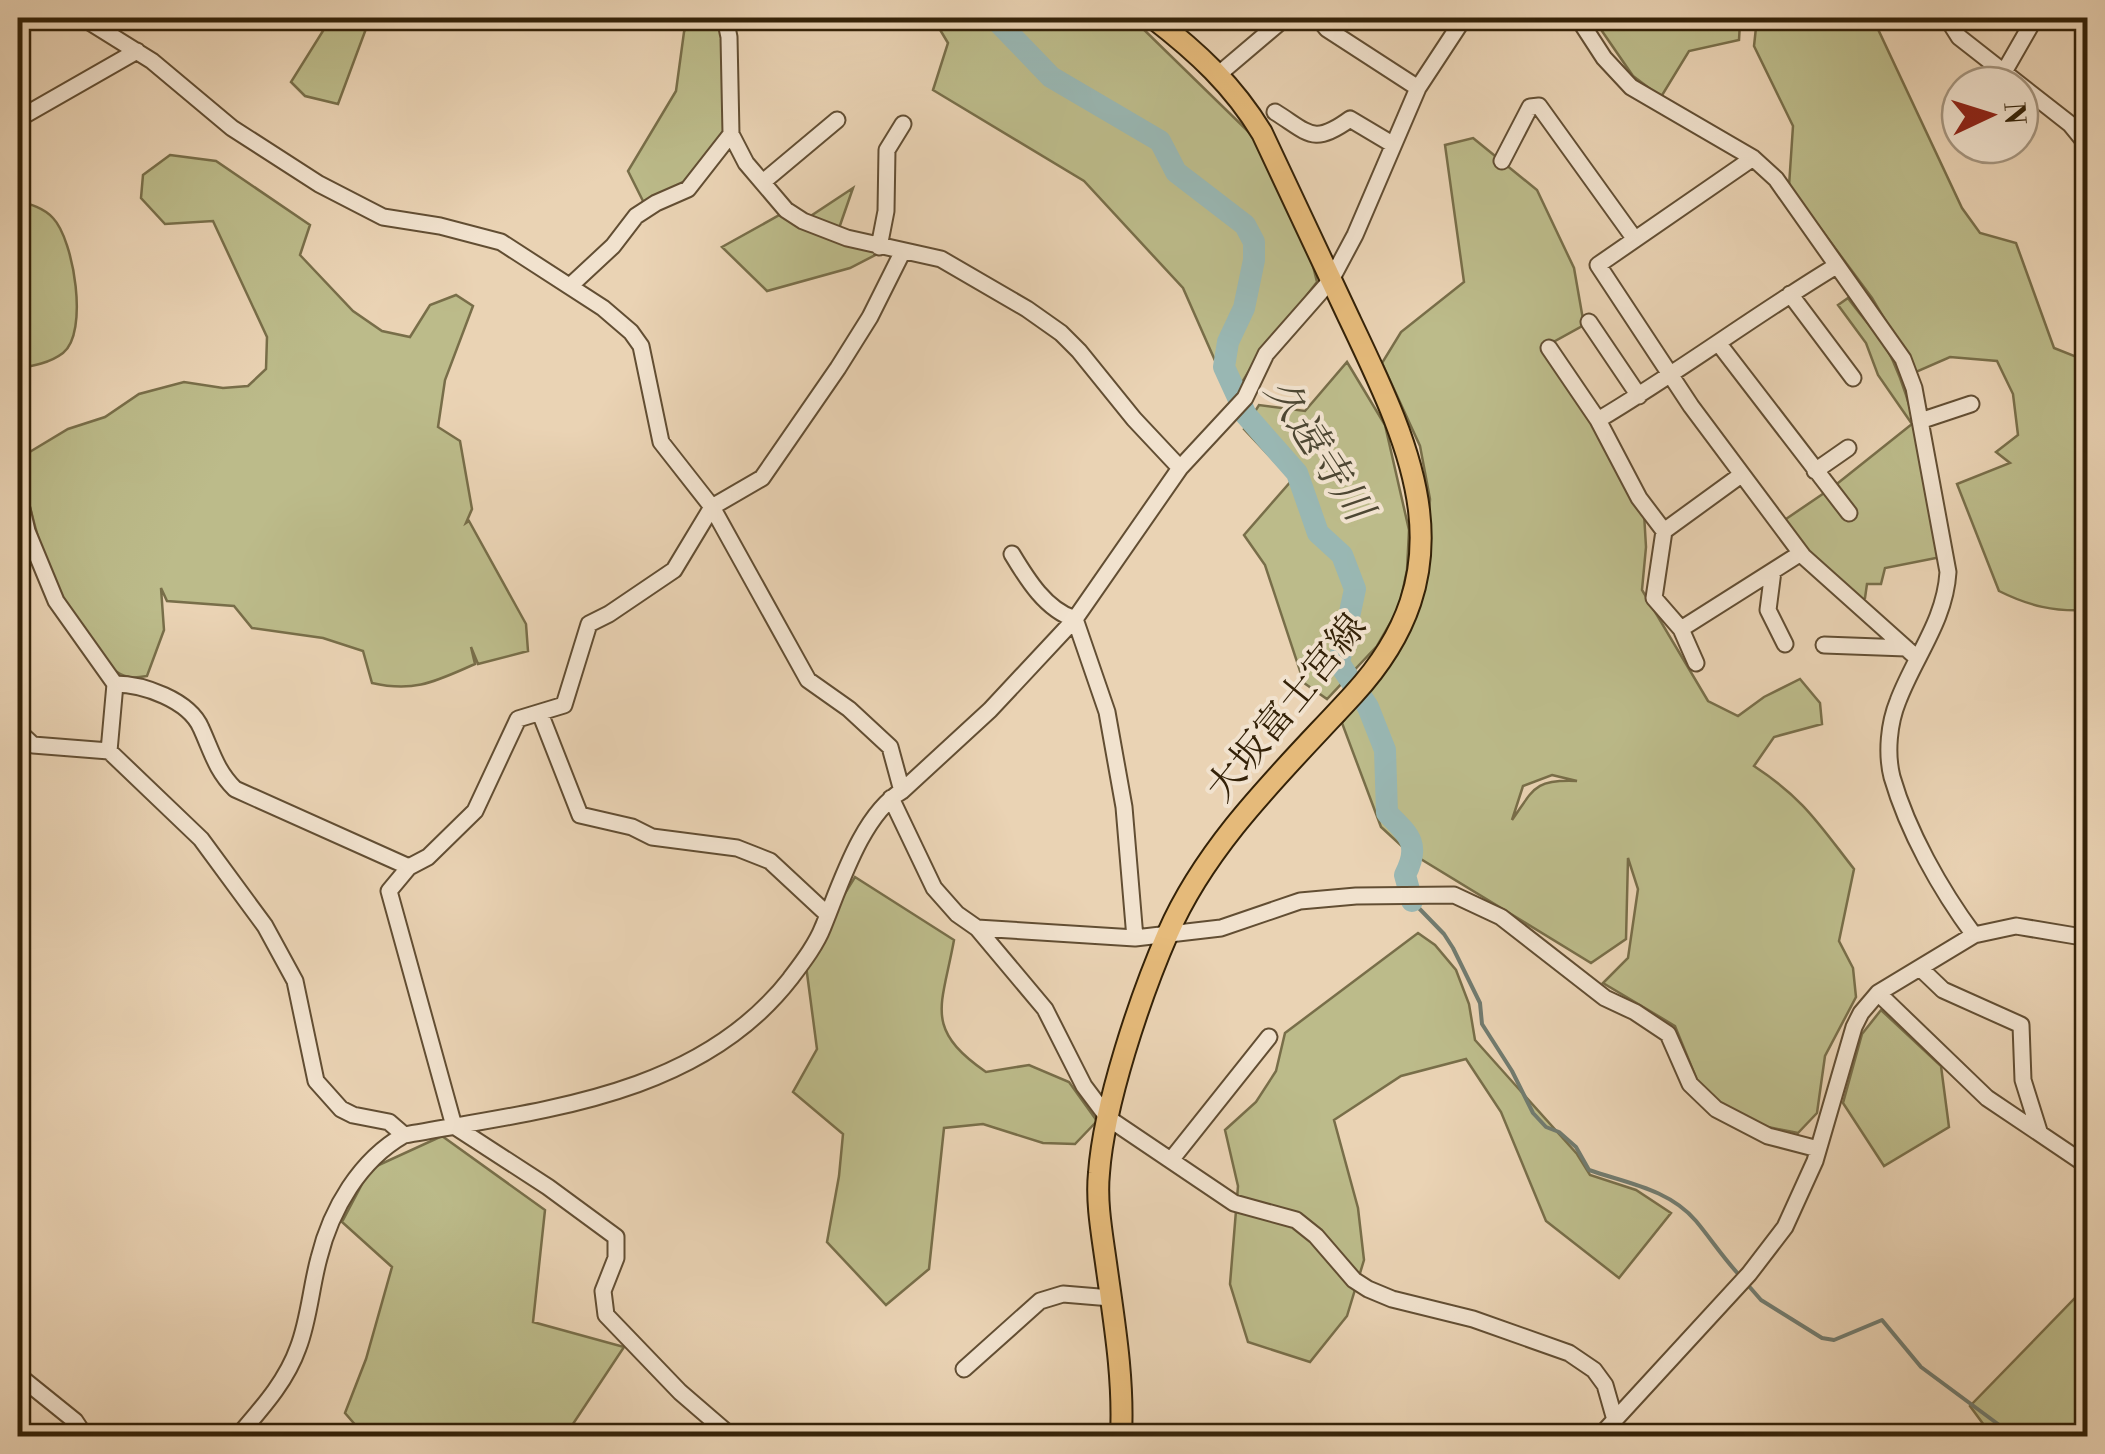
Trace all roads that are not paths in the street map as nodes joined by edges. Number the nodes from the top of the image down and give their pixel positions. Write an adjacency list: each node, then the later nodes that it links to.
1 (83, 18): 10 (street)
2 (725, 18): 20 (street)
3 (1153, 18): 13 (main road, 大坂富士宮線)
4 (1284, 18): 13 (street)
5 (1318, 18): 14 (street)
6 (1464, 18): 14 (street)
7 (1578, 18): 23 (street)
8 (1948, 18): 11 (street)
9 (2035, 18): 12 (street)
10 (137, 51): 16 (street); 31 (street)
11 (1995, 65)
12 (2008, 65)
13 (1219, 74): 19 (main road, 大坂富士宮線)
14 (1418, 88): 21 (street)
15 (2040, 100): 22 (street)
16 (18, 119)
17 (837, 120): 25 (street)
18 (903, 124): 27 (street)
19 (1258, 127): 21 (street); 30 (main road, 大坂富士宮線)
20 (730, 134): 25 (street); 31 (street)
21 (1392, 144): 30 (street)
22 (2088, 146)
23 (1752, 158): 26 (street); 29 (street)
24 (1502, 161): 26 (street)
25 (763, 182): 27 (street)
26 (1634, 238): 36 (street)
27 (879, 246): 28 (street)
28 (902, 252): 43 (street); 47 (street)
29 (1836, 266): 32 (street); 41 (street)
30 (1332, 280): 43 (street); 67 (main road, 大坂富士宮線)
31 (570, 286): 47 (street)
32 (1790, 294): 34 (street); 37 (street)
33 (1589, 322): 38 (street)
34 (1719, 344): 36 (street); 44 (street)
35 (1549, 348): 40 (street)
36 (1673, 376): 38 (street); 45 (street)
37 (1853, 378)
38 (1639, 396): 40 (street)
39 (1971, 404): 41 (street)
40 (1598, 420): 49 (street)
41 (1920, 421): 57 (street)
42 (1848, 448): 44 (street)
43 (1180, 468): 53 (street)
44 (1815, 471): 48 (street)
45 (1741, 475): 49 (street); 50 (street)
46 (18, 492): 59 (street)
47 (712, 507): 60 (street); 63 (street)
48 (1848, 514)
49 (1664, 531): 54 (street)
50 (1801, 553): 52 (street); 57 (street)
51 (1012, 554): 53 (street)
52 (1773, 570): 54 (street); 55 (street)
53 (1075, 619): 63 (street); 69 (street)
54 (1681, 629): 58 (street)
55 (1785, 644)
56 (1824, 645): 57 (street)
57 (1912, 653): 68 (street)
58 (1696, 663)
59 (115, 684): 62 (street); 64 (street)
60 (540, 714): 64 (street); 65 (street)
61 (18, 732): 62 (street)
62 (109, 752): 77 (street)
63 (897, 795): 65 (street); 66 (street)
64 (409, 867): 75 (street)
65 (826, 914): 75 (street)
66 (978, 928): 69 (street); 74 (street)
67 (1168, 935): 69 (street); 74 (main road, 大坂富士宮線); 78 (street)
68 (1974, 935): 70 (street); 71 (street)
69 (1135, 938)
70 (2088, 938)
71 (1920, 968): 72 (street); 76 (street)
72 (1878, 993): 76 (street); 78 (street)
73 (1269, 1037): 79 (street)
74 (1108, 1118): 79 (street); 81 (main road, 大坂富士宮線)
75 (454, 1126): 77 (street); 87 (street)
76 (2039, 1132): 80 (street)
77 (404, 1135): 86 (street)
78 (1818, 1149): 84 (street)
79 (1171, 1160): 84 (street)
80 (2088, 1166)
81 (1111, 1298): 82 (street); 88 (main road, 大坂富士宮線)
82 (964, 1369)
83 (18, 1375): 85 (street)
84 (1615, 1420): 89 (street)
85 (85, 1436)
86 (238, 1436)
87 (731, 1436)
88 (1121, 1436)
89 (1601, 1436)

